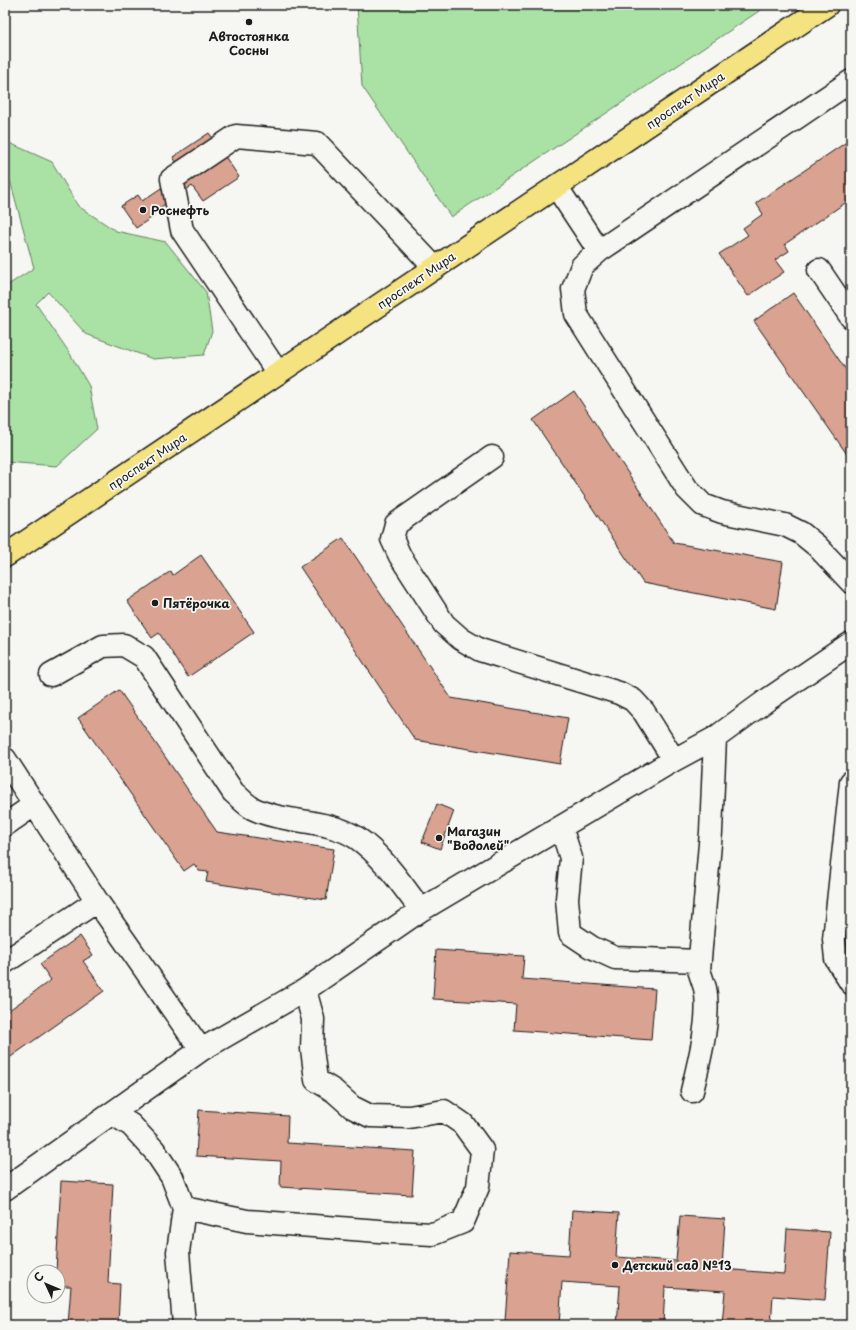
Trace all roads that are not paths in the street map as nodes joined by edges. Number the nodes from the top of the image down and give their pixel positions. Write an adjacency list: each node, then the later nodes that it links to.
1 (827, 5): 3 (main road, проспект Мира)
2 (851, 81): 4 (lane)
3 (556, 186): 4 (lane); 5 (main road, проспект Мира)
4 (600, 251): 11 (lane)
5 (435, 268): 8 (main road, проспект Мира); 8 (lane)
6 (818, 270): 7 (lane)
7 (851, 317)
8 (278, 373): 10 (main road, проспект Мира)
9 (492, 457): 16 (lane)
10 (5, 556)
11 (851, 582)
12 (851, 644): 14 (lane)
13 (51, 675): 22 (lane)
14 (715, 738): 16 (lane); 23 (lane)
15 (5, 759): 18 (lane)
16 (674, 760): 20 (lane)
17 (851, 782): 25 (lane)
18 (34, 805): 19 (lane); 21 (lane)
19 (5, 825)
20 (561, 827): 22 (lane); 23 (lane)
21 (96, 901): 24 (lane); 27 (lane)
22 (421, 910): 26 (lane)
23 (700, 961): 28 (lane)
24 (5, 962)
25 (851, 983)
26 (305, 990): 27 (lane); 31 (lane)
27 (201, 1050): 29 (lane)
28 (692, 1091)
29 (113, 1114): 30 (lane); 31 (lane)
30 (5, 1189)
31 (184, 1208): 32 (lane)
32 (184, 1325)

